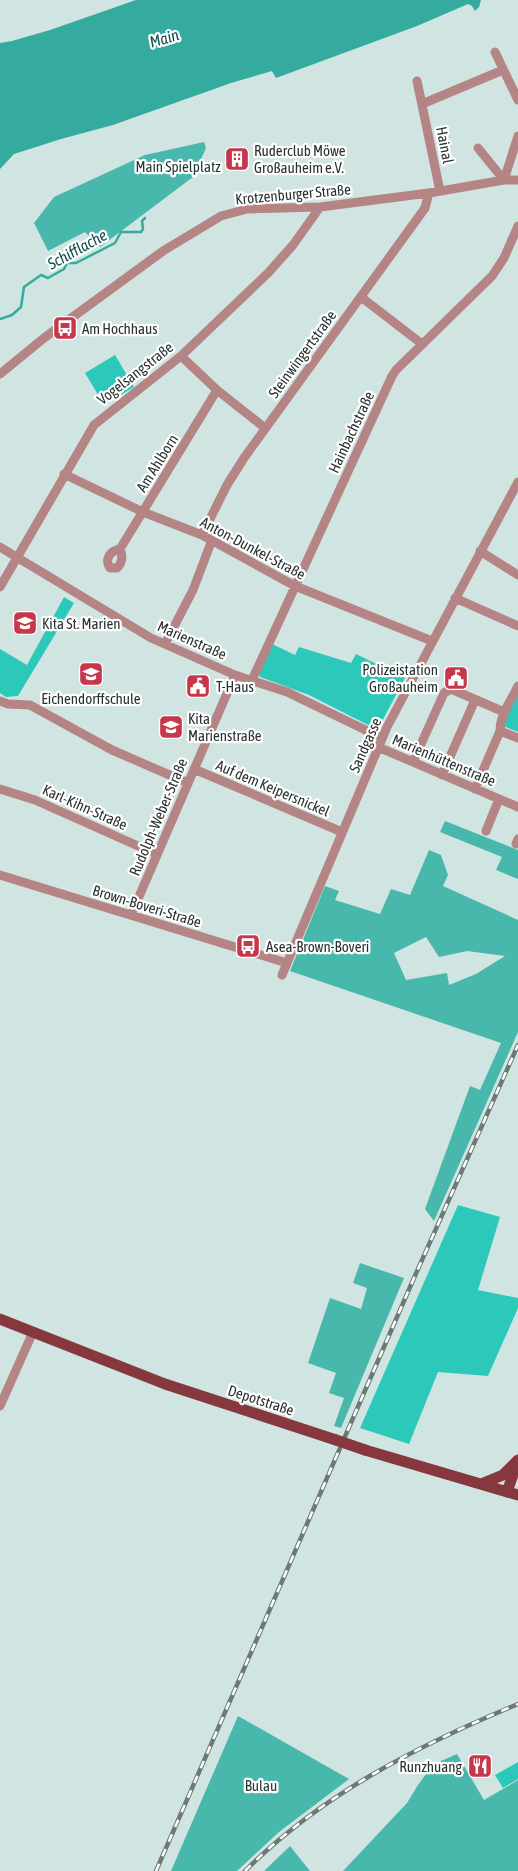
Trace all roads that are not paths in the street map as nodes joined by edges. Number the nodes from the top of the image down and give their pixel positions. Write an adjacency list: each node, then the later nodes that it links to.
1 (495, 52): 2 (street)
2 (504, 70): 4 (street); 5 (street)
3 (417, 81): 5 (street, Hainal)
4 (518, 100)
5 (422, 104): 10 (street, Hainal)
6 (518, 136): 8 (street)
7 (478, 148): 8 (street)
8 (504, 180): 9 (street, Krotzenburger Straße); 10 (street, Krotzenburger Straße)
9 (518, 180)
10 (440, 191): 11 (street, Krotzenburger Straße)
11 (429, 192): 12 (street, Krotzenburger Straße); 14 (street, Steinwingertstraße)
12 (320, 207): 16 (street, Vogelsangstraße); 17 (street, Krotzenburger Straße)
13 (518, 226): 15 (street, Hainbachstraße)
14 (361, 297): 15 (street); 19 (street, Steinwingertstraße)
15 (422, 344): 31 (street, Hainbachstraße)
16 (181, 356): 18 (street); 20 (street, Vogelsangstraße)
17 (0, 374)
18 (218, 390): 19 (street); 23 (street, Am Ahlborn)
19 (265, 428): 24 (street, Steinwingertstraße)
20 (64, 474): 23 (street, Anton-Dunkel-Straße); 29 (street, Vogelsangstraße)
21 (518, 482): 22 (street, Sandgasse)
22 (514, 495): 28 (street, Sandgasse)
23 (143, 512): 24 (street, Anton-Dunkel-Straße); 27 (street, Am Ahlborn)
24 (202, 535): 25 (street, Anton-Dunkel-Straße)
25 (212, 540): 31 (street, Anton-Dunkel-Straße); 36 (street)
26 (0, 547): 29 (street, Marienstraße)
27 (120, 549)
28 (480, 551): 30 (street); 33 (street, Sandgasse)
29 (16, 558): 32 (street, Vogelsangstraße); 36 (street, Marienstraße)
30 (518, 575)
31 (295, 586): 35 (street, Anton-Dunkel-Straße); 38 (street, Hainbachstraße)
32 (0, 587)
33 (455, 598): 34 (street); 35 (street, Sandgasse)
34 (518, 626)
35 (432, 641): 44 (street, Sandgasse)
36 (165, 644): 37 (street, Marienstraße)
37 (235, 674): 38 (street, Marienstraße); 48 (street, Rudolph-Weber-Straße)
38 (252, 680): 44 (street, Marienstraße)
39 (518, 688): 42 (street)
40 (475, 700): 42 (street); 47 (street); 49 (street)
41 (0, 701): 50 (street)
42 (504, 712): 43 (street)
43 (500, 731): 45 (street); 52 (street)
44 (382, 738): 46 (street, Sandgasse)
45 (518, 738)
46 (378, 747): 47 (street, Marienhüttenstraße); 56 (street, Sandgasse)
47 (413, 762): 49 (street, Marienhüttenstraße)
48 (194, 769): 50 (street, Rudolph-Weber-Straße); 56 (street, Auf dem Keipersnickel)
49 (442, 775): 52 (street, Marienhüttenstraße)
50 (188, 783): 57 (street, Rudolph-Weber-Straße)
51 (0, 789): 57 (street, Karl-Kihn-Straße)
52 (475, 789): 53 (street, Marienhüttenstraße)
53 (499, 799): 54 (street, Marienhüttenstraße); 55 (street, Marienhüttenstraße)
54 (518, 807)
55 (486, 831)
56 (342, 832): 60 (street, Sandgasse)
57 (156, 854): 59 (street, Rudolph-Weber-Straße)
58 (0, 876): 59 (street, Brown-Boveri-Straße)
59 (131, 915): 60 (street, Brown-Boveri-Straße)
60 (287, 963): 61 (street, Sandgasse)
61 (282, 975)
62 (0, 1319): 63 (main road, Depotstraße)
63 (33, 1332): 64 (street); 66 (main road, Depotstraße, bridge)
64 (0, 1406)
65 (518, 1461): 66 (main road); 67 (main road)
66 (481, 1484): 67 (main road, Depotstraße)
67 (515, 1494)

